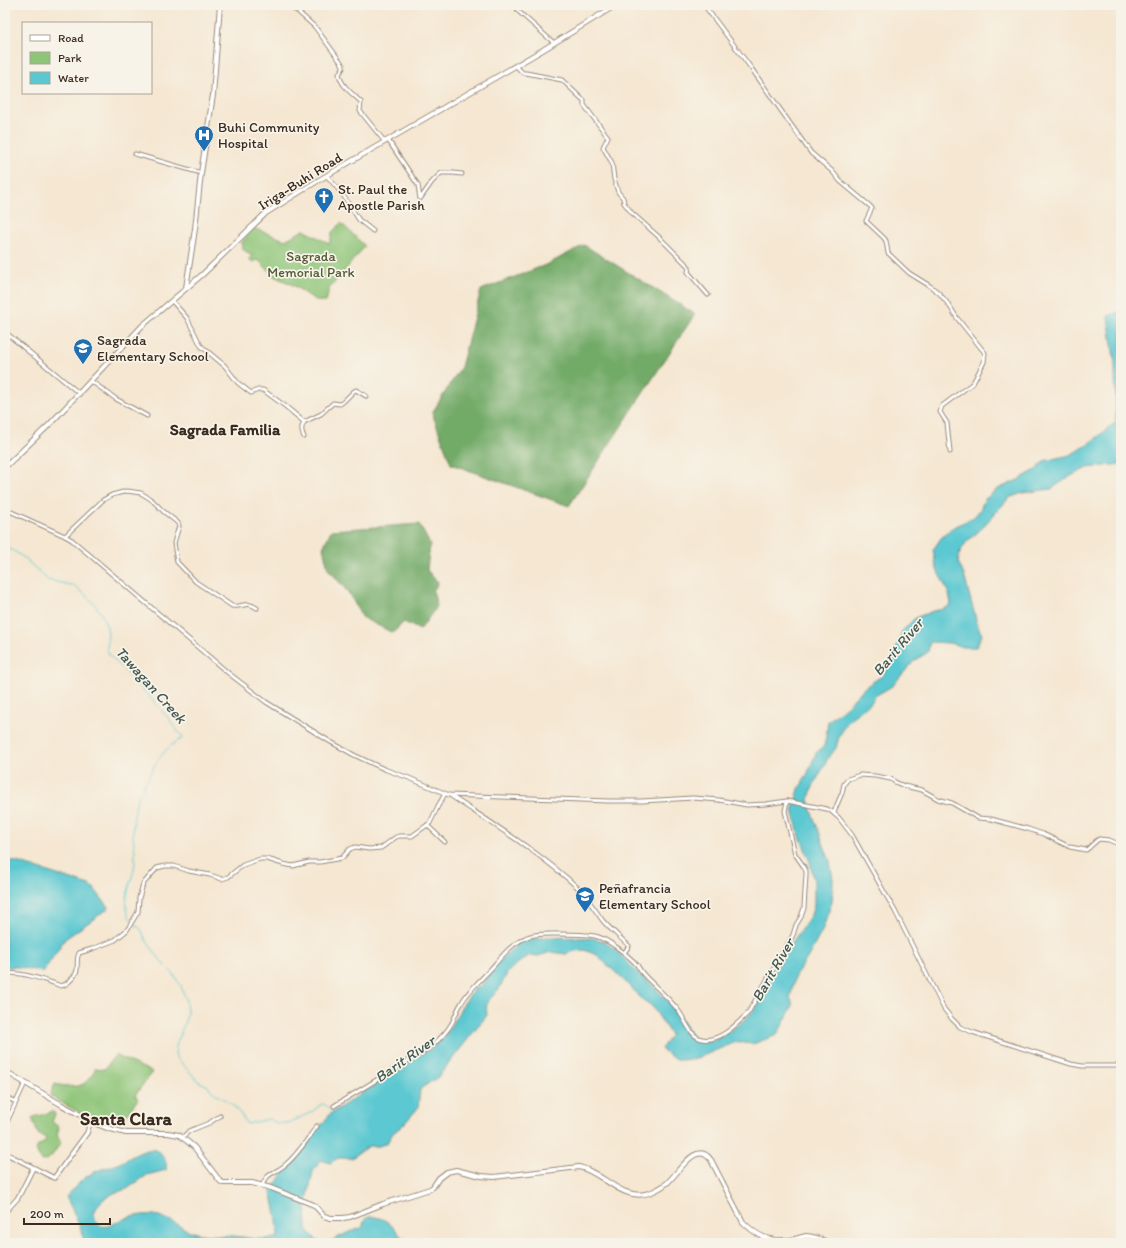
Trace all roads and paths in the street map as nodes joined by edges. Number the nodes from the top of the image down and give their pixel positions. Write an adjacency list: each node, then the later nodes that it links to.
1 (220, 5): 10 (main road)
2 (286, 5): 8 (street)
3 (518, 5): 6 (street)
4 (616, 5): 6 (main road, Iriga-Buhi Road)
5 (704, 5): 24 (street)
6 (554, 43): 7 (main road, Iriga-Buhi Road)
7 (516, 66): 8 (main road, Iriga-Buhi Road); 15 (street)
8 (387, 141): 11 (street); 12 (main road, Iriga-Buhi Road)
9 (136, 154): 10 (street)
10 (201, 173): 14 (main road)
11 (462, 174)
12 (327, 176): 13 (street); 14 (main road, Iriga-Buhi Road)
13 (373, 231)
14 (186, 289): 16 (main road, Iriga-Buhi Road)
15 (708, 295)
16 (172, 301): 18 (main road, Iriga-Buhi Road); 22 (street)
17 (5, 332): 19 (street)
18 (91, 381): 19 (main road, Iriga-Buhi Road); 21 (street)
19 (80, 394): 25 (main road, Iriga-Buhi Road)
20 (366, 396): 22 (street)
21 (147, 416)
22 (304, 422): 23 (street)
23 (304, 437)
24 (950, 452)
25 (5, 467)
26 (5, 510): 27 (street)
27 (66, 536): 28 (street); 29 (street)
28 (257, 608)
29 (447, 795): 30 (street); 32 (street); 35 (street)
30 (787, 801): 31 (street); 35 (street)
31 (834, 813): 34 (street); 37 (street)
32 (427, 826): 33 (street); 36 (street)
33 (445, 842)
34 (1121, 845)
35 (624, 953): 42 (street)
36 (5, 974)
37 (1121, 1066)
38 (5, 1071): 39 (main road)
39 (25, 1083): 41 (street); 46 (main road)
40 (5, 1097): 41 (street)
41 (16, 1102): 44 (street)
42 (334, 1106)
43 (5, 1113): 44 (street)
44 (10, 1115): 47 (street)
45 (220, 1116): 49 (street)
46 (92, 1120): 49 (main road); 51 (street)
47 (5, 1126)
48 (317, 1126): 52 (street)
49 (182, 1138): 52 (main road)
50 (5, 1153): 51 (street)
51 (33, 1168): 53 (street)
52 (262, 1186): 54 (main road)
53 (5, 1212)
54 (830, 1243)

